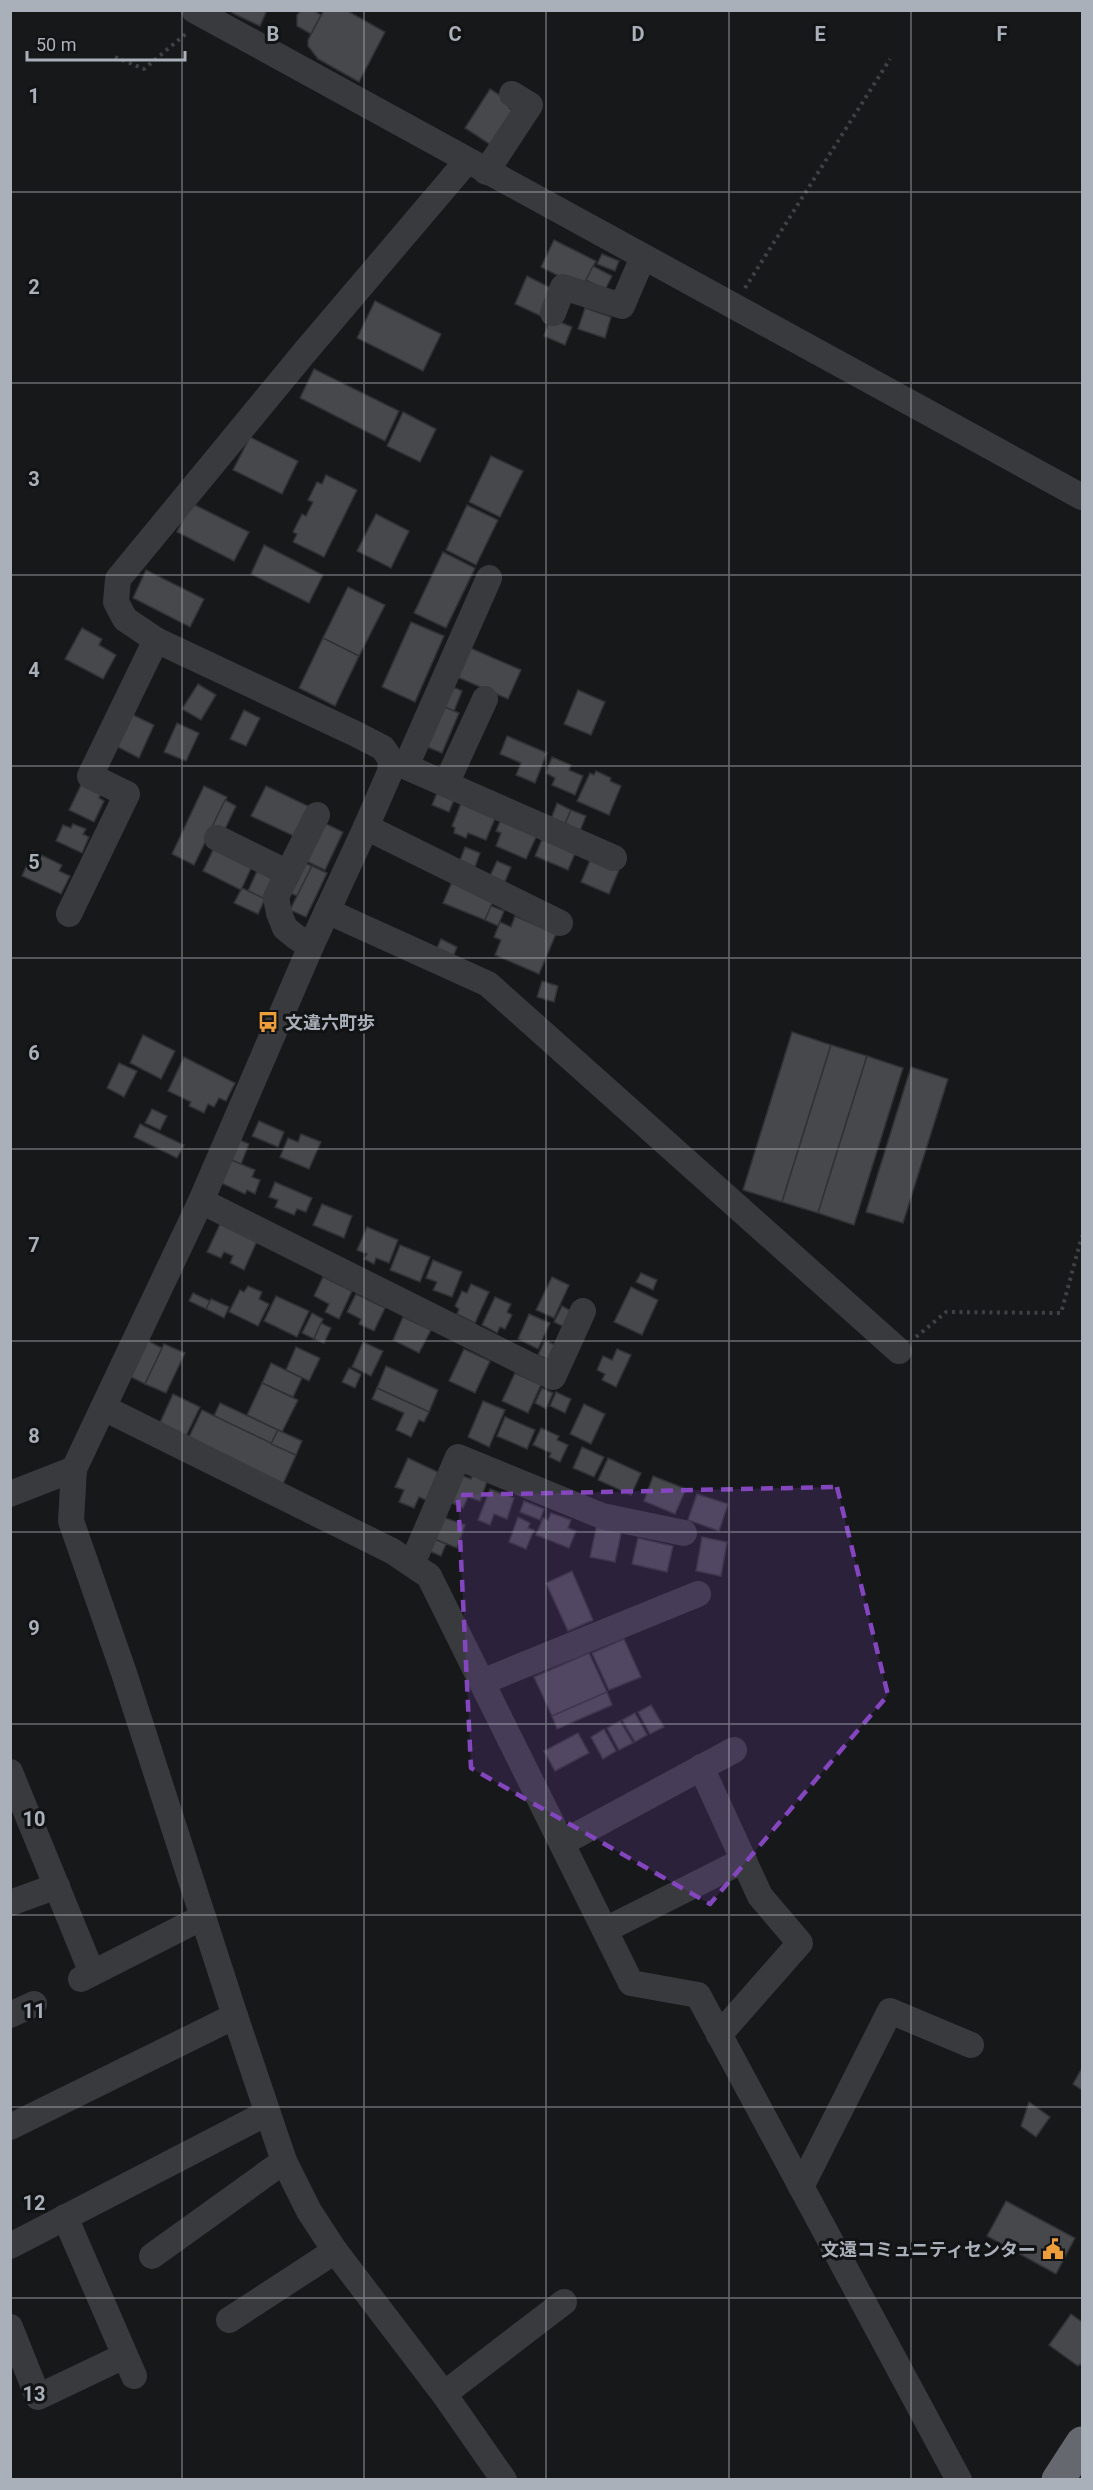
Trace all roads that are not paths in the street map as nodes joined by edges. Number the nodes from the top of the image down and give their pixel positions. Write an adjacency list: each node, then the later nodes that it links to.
1 (205, 13): 3 (street)
2 (512, 94): 3 (street)
3 (477, 166): 4 (street); 8 (street)
4 (643, 257): 5 (street); 6 (street)
5 (554, 313)
6 (1083, 497)
7 (489, 578): 10 (street)
8 (156, 640): 10 (street); 18 (street)
9 (485, 699): 11 (street)
10 (398, 763): 11 (street); 13 (street)
11 (446, 784): 15 (street)
12 (317, 815): 16 (street)
13 (366, 827): 17 (street); 19 (street)
14 (217, 838): 16 (street)
15 (614, 858)
16 (288, 873): 20 (street)
17 (327, 911): 20 (street); 23 (street)
18 (69, 914)
19 (560, 923)
20 (311, 946): 21 (street)
21 (201, 1201): 22 (street); 24 (street)
22 (583, 1311)
23 (899, 1351)
24 (104, 1408): 25 (street); 28 (street)
25 (74, 1469): 26 (street); 38 (street)
26 (10, 1494)
27 (684, 1533): 28 (street)
28 (412, 1564): 30 (street)
29 (698, 1594): 30 (street)
30 (482, 1682): 34 (street)
31 (734, 1750): 32 (street)
32 (701, 1767): 34 (street); 35 (street)
33 (10, 1772): 36 (street)
34 (562, 1843): 39 (street)
35 (744, 1860): 39 (street); 43 (street)
36 (57, 1886): 37 (street); 38 (street)
37 (10, 1904)
38 (202, 1917): 42 (street)
39 (605, 1930): 43 (street)
40 (34, 2004): 41 (street)
41 (10, 2015)
42 (235, 2016): 45 (street); 46 (street)
43 (719, 2035): 48 (street)
44 (971, 2045): 48 (street)
45 (267, 2112): 47 (street); 49 (street)
46 (10, 2127)
47 (284, 2161): 51 (street); 52 (street)
48 (801, 2187): 59 (street)
49 (65, 2217): 50 (street); 55 (street)
50 (10, 2246)
51 (334, 2251): 54 (street); 56 (street)
52 (152, 2256)
53 (564, 2302): 56 (street)
54 (229, 2320)
55 (10, 2327)
56 (444, 2394): 58 (street)
57 (1083, 2444): 60 (highway)
58 (504, 2480)
59 (959, 2480)
60 (1058, 2480)

